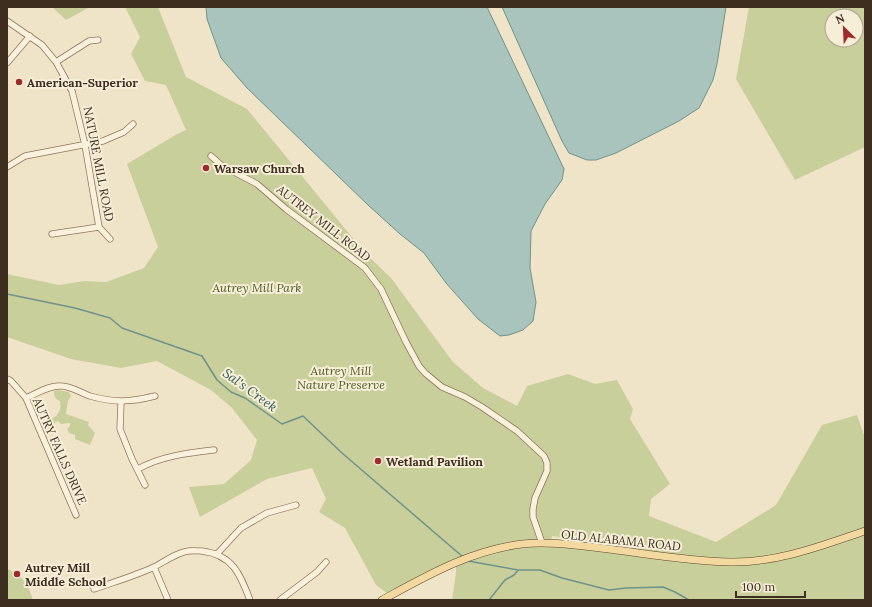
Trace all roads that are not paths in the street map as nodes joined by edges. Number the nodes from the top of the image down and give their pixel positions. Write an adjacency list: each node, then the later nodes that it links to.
1 (7, 21): 2 (street, NATURE MILL ROAD)
2 (30, 36): 4 (street, NATURE MILL ROAD); 5 (street)
3 (98, 40): 4 (street)
4 (56, 62): 7 (street, NATURE MILL ROAD)
5 (7, 63)
6 (133, 124): 7 (street)
7 (85, 145): 9 (street); 10 (street, NATURE MILL ROAD)
8 (211, 156): 23 (street, AUTREY MILL ROAD)
9 (7, 167)
10 (99, 227): 11 (street); 12 (street, NATURE MILL ROAD)
11 (52, 234)
12 (110, 239)
13 (7, 379): 15 (street, AUTRY FALLS DRIVE)
14 (155, 396): 16 (street)
15 (26, 398): 16 (street); 21 (street, AUTRY FALLS DRIVE)
16 (121, 402): 18 (street)
17 (214, 450): 18 (street)
18 (138, 469): 19 (street)
19 (145, 485)
20 (296, 505): 24 (street)
21 (76, 514)
22 (865, 531): 23 (main road, OLD ALABAMA ROAD)
23 (542, 543): 31 (main road, OLD ALABAMA ROAD)
24 (217, 554): 26 (street); 29 (street)
25 (326, 562): 30 (street)
26 (154, 567): 27 (street); 28 (street)
27 (94, 590)
28 (168, 600)
29 (250, 600)
30 (280, 600)
31 (382, 600)

